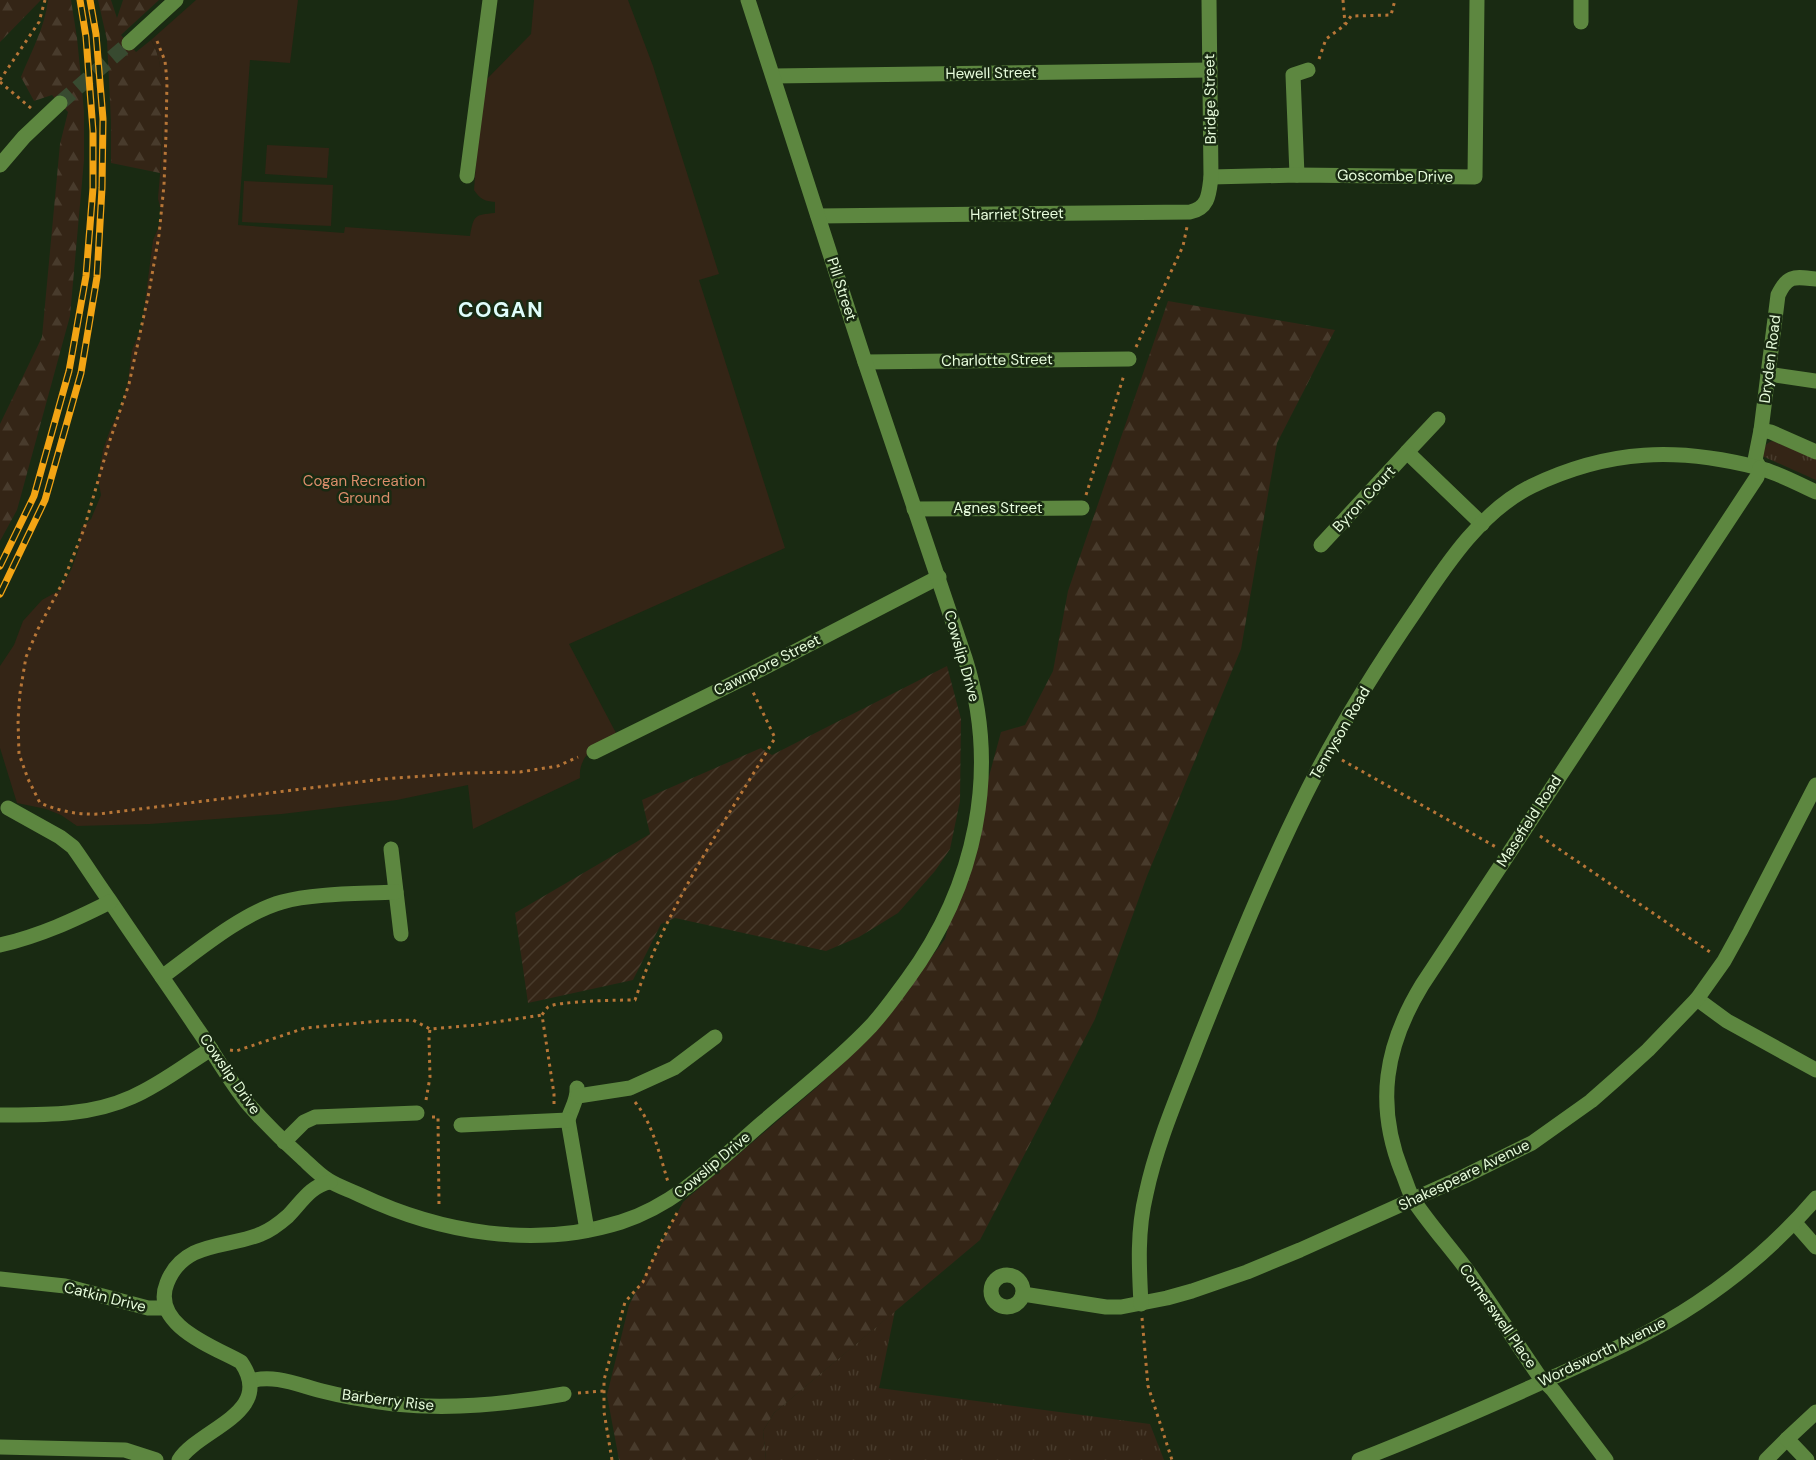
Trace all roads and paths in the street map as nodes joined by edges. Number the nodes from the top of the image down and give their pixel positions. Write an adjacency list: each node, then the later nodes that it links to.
1 (45, 0): 17 (path)
2 (176, 0): 11 (street)
3 (490, 0): 22 (street)
4 (748, 0): 16 (street, Pill Street)
5 (1209, 0): 14 (street, Bridge Street)
6 (1343, 0): 12 (path)
7 (1395, 0): 12 (path)
8 (1477, 0): 21 (street, Goscombe Drive)
9 (1581, 0): 10 (street)
10 (1581, 22)
11 (148, 26): 13 (street); 43 (path)
12 (1345, 26): 15 (path)
13 (129, 43)
14 (1210, 70): 16 (street, Hewell Street); 23 (street, Bridge Street)
15 (1308, 70): 21 (street)
16 (772, 76): 25 (street, Pill Street)
17 (0, 81): 19 (path)
18 (60, 103): 19 (street)
19 (43, 118): 20 (street)
20 (0, 165)
21 (1297, 175): 23 (street, Goscombe Drive)
22 (467, 176)
23 (1211, 177): 24 (street, Bridge Street)
24 (1209, 197): 25 (street, Harriet Street)
25 (818, 216): 28 (street, Pill Street)
26 (1816, 279): 29 (street, Dryden Road)
27 (1129, 359): 28 (street, Charlotte Street)
28 (865, 362): 37 (street, Pill Street)
29 (1768, 374): 30 (street); 32 (street, Dryden Road)
30 (1816, 381)
31 (1438, 419): 33 (street, Byron Court)
32 (1761, 430): 34 (street); 35 (street, Dryden Road)
33 (1407, 452): 39 (street); 40 (street, Byron Court)
34 (1816, 452)
35 (1760, 468): 36 (street, Tennyson Road); 39 (street, Tennyson Road); 47 (street, Masefield Road)
36 (1816, 492)
37 (914, 508): 38 (street, Agnes Street); 41 (street, Pill Street)
38 (1082, 508)
39 (1482, 524): 44 (street, Tennyson Road)
40 (1321, 545)
41 (939, 577): 42 (street, Cawnpore Street); 69 (street, Cowslip Drive)
42 (746, 677): 43 (street, Cawnpore Street); 57 (path)
43 (594, 752)
44 (1328, 752): 49 (path); 78 (street, Tennyson Road)
45 (1816, 785): 54 (street, Shakespeare Avenue)
46 (8, 808): 51 (street, Cowslip Drive)
47 (1526, 826): 49 (street, Masefield Road); 54 (path)
48 (391, 849): 50 (street)
49 (1508, 853): 71 (street, Masefield Road)
50 (396, 892): 52 (street); 55 (street)
51 (110, 902): 53 (street); 55 (street, Cowslip Drive)
52 (401, 934)
53 (0, 945)
54 (1724, 961): 56 (street, Shakespeare Avenue)
55 (162, 977): 60 (street, Cowslip Drive)
56 (1698, 999): 61 (street); 71 (street, Shakespeare Avenue)
57 (542, 1015): 58 (path); 65 (path)
58 (430, 1029): 60 (path); 63 (path)
59 (715, 1037): 62 (street)
60 (212, 1049): 64 (street); 67 (street, Cowslip Drive)
61 (1816, 1070)
62 (624, 1089): 65 (street); 69 (path)
63 (420, 1112): 67 (street); 73 (path)
64 (0, 1115)
65 (560, 1121): 66 (street); 74 (street)
66 (460, 1125)
67 (284, 1142): 68 (street, Cowslip Drive)
68 (330, 1182): 73 (street, Cowslip Drive); 79 (street)
69 (673, 1198): 74 (street, Cowslip Drive); 82 (path)
70 (1816, 1198): 72 (street, Wordsworth Avenue)
71 (1413, 1199): 78 (street, Shakespeare Avenue); 81 (street, Cornerswell Place)
72 (1795, 1223): 75 (street); 81 (street, Wordsworth Avenue)
73 (439, 1224): 74 (street, Cowslip Drive)
74 (587, 1230)
75 (1816, 1247)
76 (0, 1279): 79 (street, Catkin Drive)
77 (1023, 1294): 78 (street, Shakespeare Avenue)
78 (1141, 1304): 90 (path)
79 (166, 1308): 80 (street, Catkin Drive)
80 (250, 1381): 83 (street, Barberry Rise); 88 (street)
81 (1545, 1381): 91 (street, Wordsworth Avenue); 92 (street, Cornerswell Place)
82 (604, 1391): 83 (path); 89 (path)
83 (564, 1394)
84 (1816, 1412): 85 (street)
85 (1787, 1439): 93 (street); 94 (street)
86 (0, 1447): 87 (street)
87 (156, 1460)
88 (179, 1460)
89 (612, 1460)
90 (1172, 1460)
91 (1359, 1460)
92 (1606, 1460)
93 (1766, 1460)
94 (1807, 1460)

